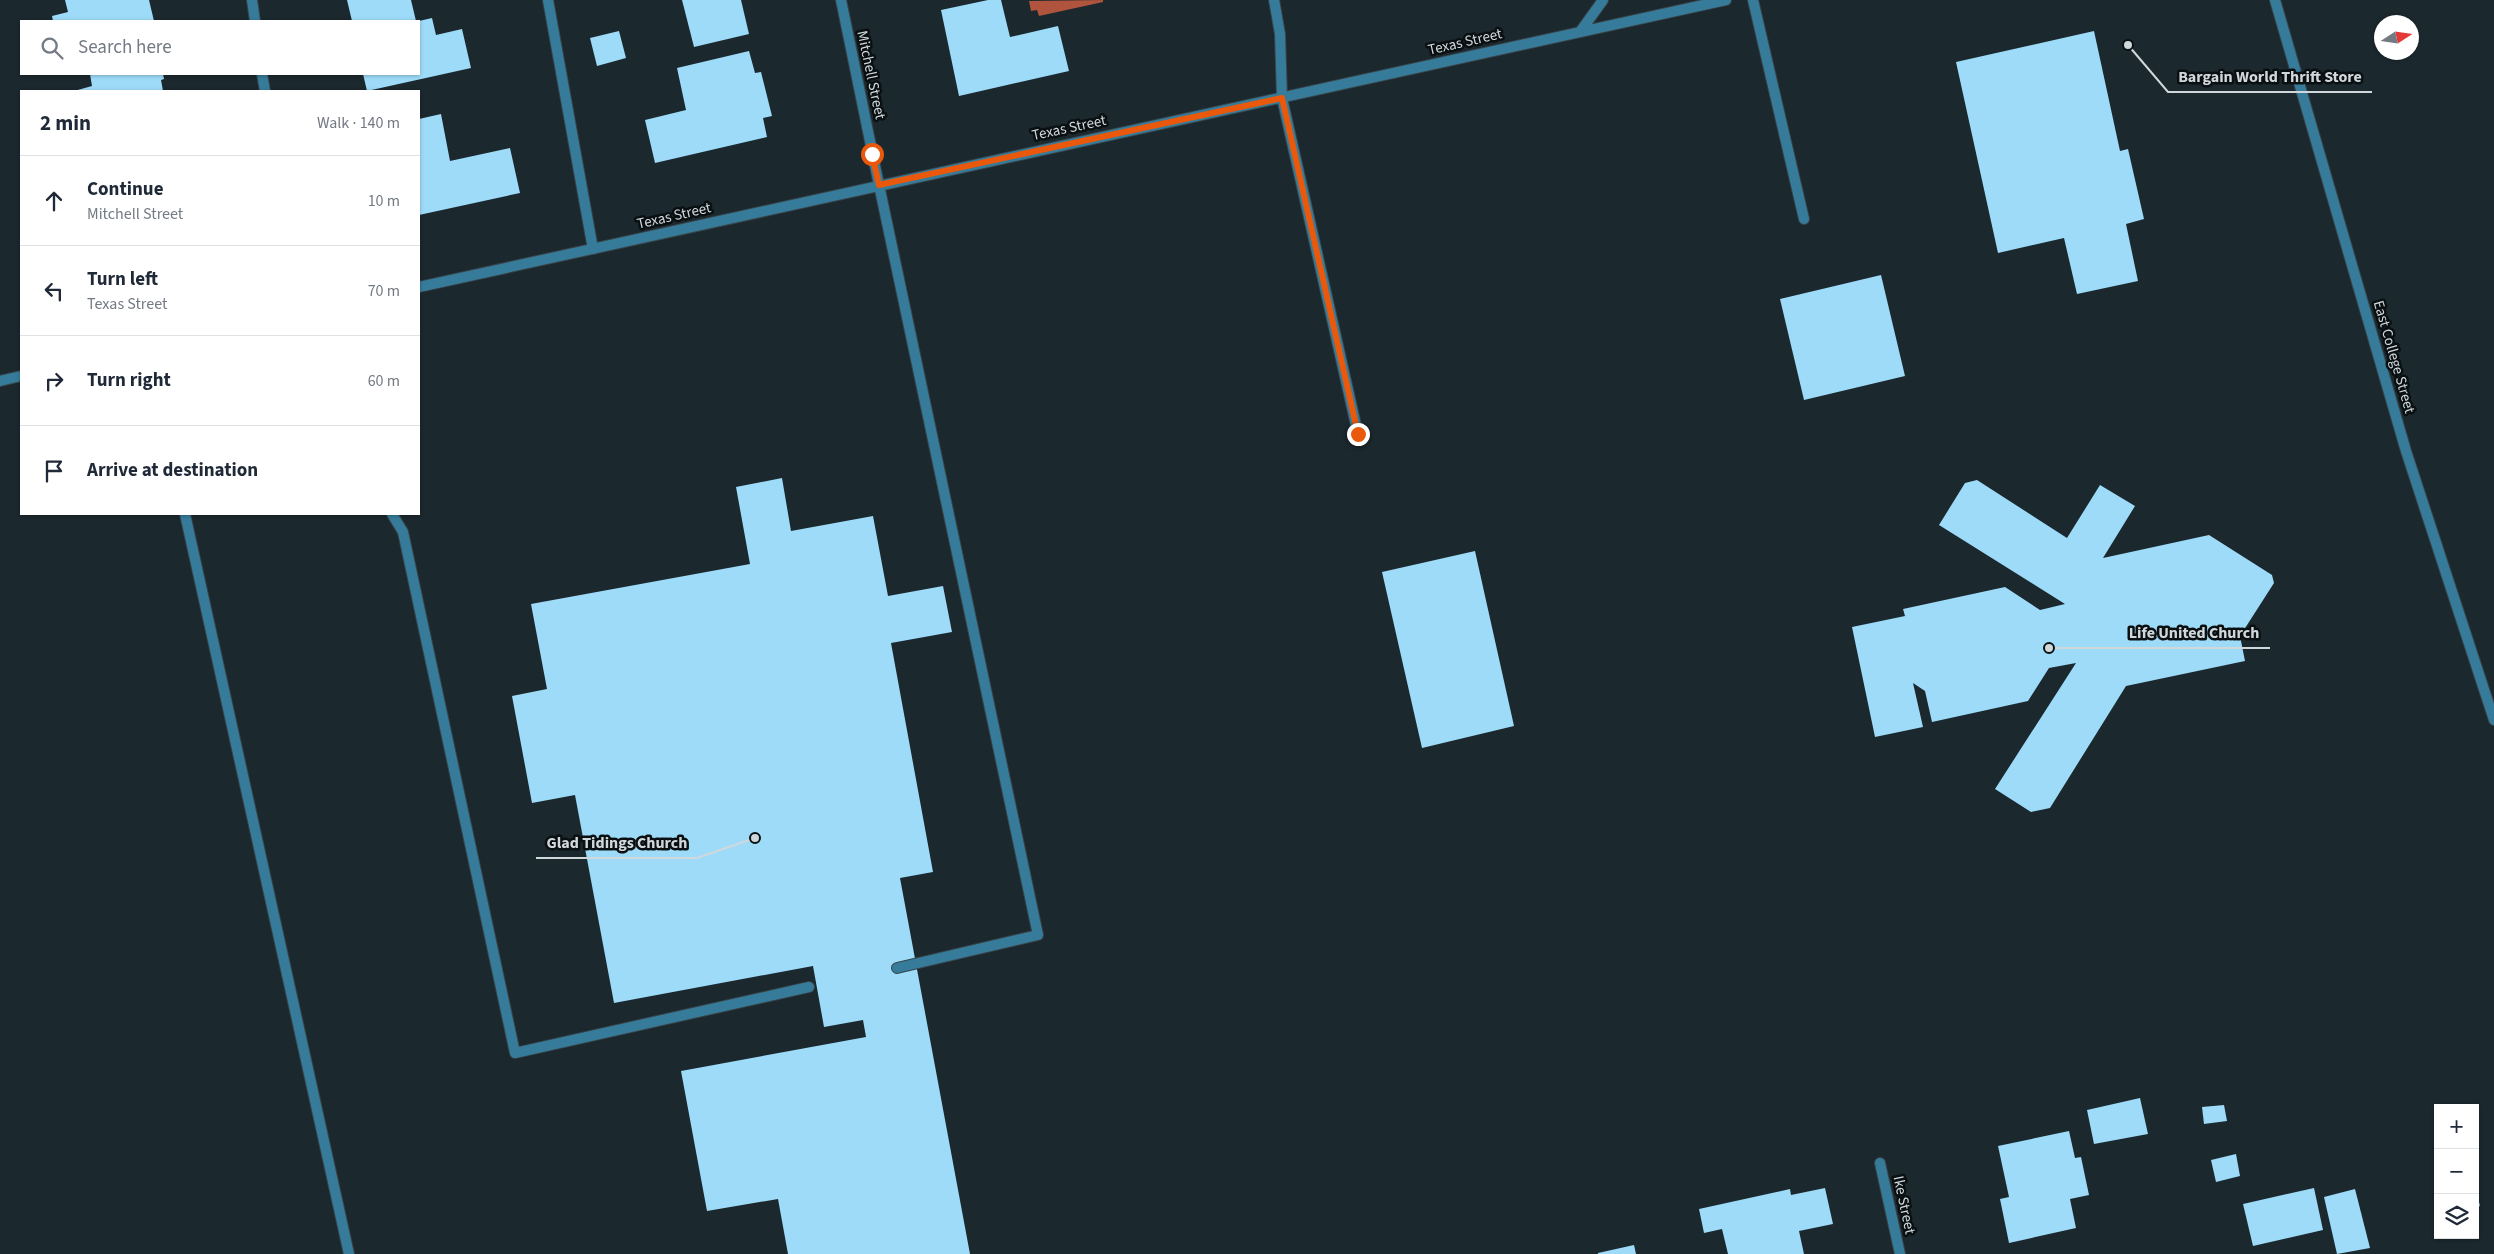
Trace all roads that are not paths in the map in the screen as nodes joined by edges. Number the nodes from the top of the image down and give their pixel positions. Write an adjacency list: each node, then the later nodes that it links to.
1 (252, 0): 9 (street)
2 (548, 0): 16 (street)
3 (841, 0): 14 (street, Mitchell Street)
4 (1274, 0): 13 (street)
5 (1603, 0): 10 (street)
6 (1726, 0): 10 (street, Texas Street)
7 (1753, 0): 15 (street)
8 (2275, 0): 23 (street, East College Street)
9 (255, 20)
10 (1580, 32): 13 (street, Texas Street)
11 (262, 75): 12 (street)
12 (265, 90)
13 (1282, 98): 14 (street, Texas Street); 20 (street)
14 (879, 185): 16 (street, Texas Street); 24 (street, Mitchell Street)
15 (1804, 219)
16 (593, 249): 17 (street, Texas Street)
17 (420, 287)
18 (20, 376): 19 (street)
19 (0, 381)
20 (1358, 434)
21 (185, 515): 27 (street)
22 (393, 515): 25 (street)
23 (2494, 720)
24 (897, 968)
25 (809, 987)
26 (1880, 1163): 28 (street, Ike Street)
27 (349, 1254)
28 (1900, 1254)

